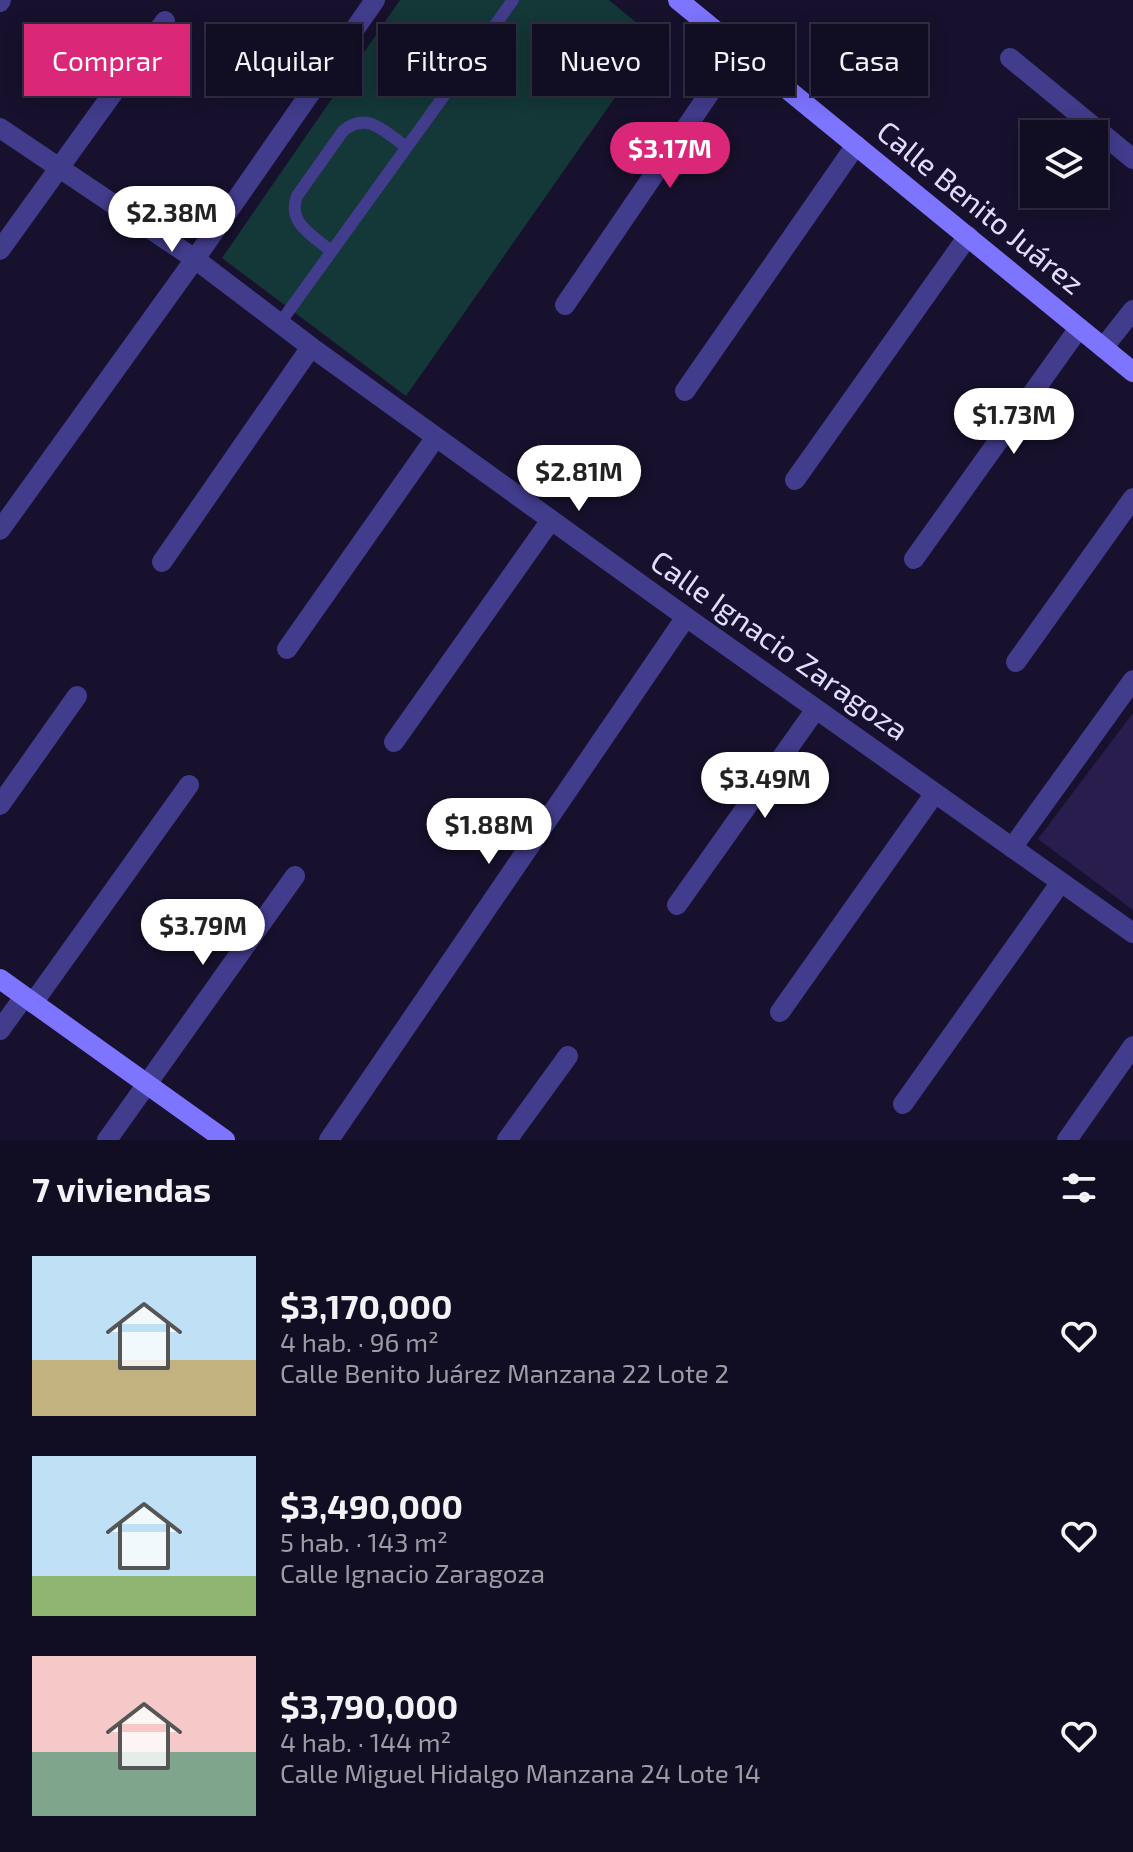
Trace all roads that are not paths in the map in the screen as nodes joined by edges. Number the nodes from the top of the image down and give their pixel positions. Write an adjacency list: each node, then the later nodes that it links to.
1 (375, 0): 17 (street)
2 (513, 0): 11 (lane)
3 (678, 0): 5 (street, Calle Benito Juárez)
4 (165, 21): 13 (street)
5 (707, 24)
6 (1010, 58): 12 (street)
7 (795, 95): 10 (street, Calle Benito Juárez)
8 (708, 96): 18 (street)
9 (0, 128): 13 (street, Calle Ignacio Zaragoza)
10 (856, 145): 14 (street, Calle Benito Juárez); 25 (street)
11 (405, 146): 16 (lane); 16 (lane)
12 (1133, 159)
13 (60, 168): 15 (street); 17 (street, Calle Ignacio Zaragoza)
14 (968, 236): 21 (street, Calle Benito Juárez); 27 (street)
15 (0, 250)
16 (331, 251): 20 (lane)
17 (195, 259): 20 (street, Calle Ignacio Zaragoza); 30 (street)
18 (565, 305)
19 (1133, 310): 23 (street)
20 (280, 323): 22 (street, Calle Ignacio Zaragoza)
21 (1079, 328): 23 (street, Calle Benito Juárez); 31 (street)
22 (311, 347): 26 (street, Calle Ignacio Zaragoza); 32 (street)
23 (1103, 348): 24 (street, Calle Benito Juárez)
24 (1133, 372)
25 (685, 391)
26 (436, 437): 29 (street, Calle Ignacio Zaragoza); 34 (street)
27 (795, 480)
28 (1133, 498): 35 (street)
29 (551, 520): 33 (street, Calle Ignacio Zaragoza); 39 (street)
30 (0, 530)
31 (914, 559)
32 (162, 562)
33 (686, 617): 38 (street, Calle Ignacio Zaragoza); 58 (street)
34 (287, 649)
35 (1016, 662)
36 (1133, 680): 43 (street)
37 (77, 696): 42 (street)
38 (816, 709): 41 (street, Calle Ignacio Zaragoza); 46 (street)
39 (394, 742)
40 (189, 785): 49 (street)
41 (935, 793): 43 (street, Calle Ignacio Zaragoza); 50 (street)
42 (0, 805)
43 (1012, 848): 45 (street, Calle Ignacio Zaragoza)
44 (295, 876): 54 (street)
45 (1061, 882): 47 (street, Calle Ignacio Zaragoza); 55 (street)
46 (677, 905)
47 (1133, 933)
48 (0, 979): 49 (street)
49 (29, 1000): 51 (street); 54 (street)
50 (780, 1012)
51 (0, 1030)
52 (1133, 1046): 60 (street)
53 (568, 1056): 59 (street)
54 (147, 1084): 56 (street); 57 (street)
55 (903, 1104)
56 (107, 1140)
57 (225, 1140)
58 (329, 1140)
59 (507, 1140)
60 (1067, 1140)

